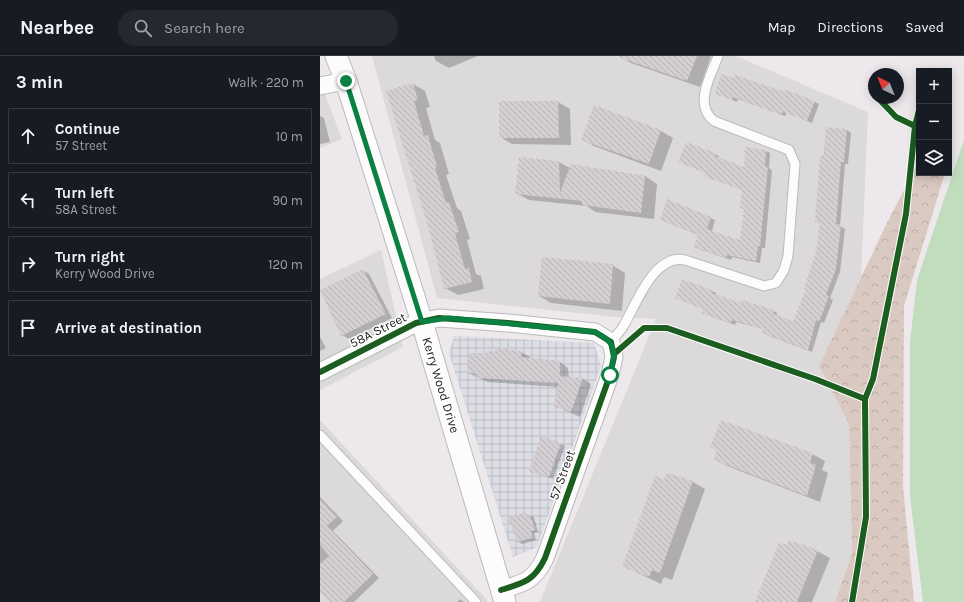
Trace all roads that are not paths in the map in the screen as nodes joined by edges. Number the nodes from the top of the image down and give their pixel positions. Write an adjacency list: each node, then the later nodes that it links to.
1 (718, 56): 5 (lane)
2 (341, 65): 3 (street); 4 (street, Kerry Wood Drive)
3 (320, 86)
4 (422, 322): 5 (street, 58A Street); 6 (street, 58A Street); 8 (street, Kerry Wood Drive)
5 (612, 343): 8 (street, 57 Street)
6 (320, 372)
7 (320, 435): 9 (lane)
8 (503, 596)
9 (476, 602)

